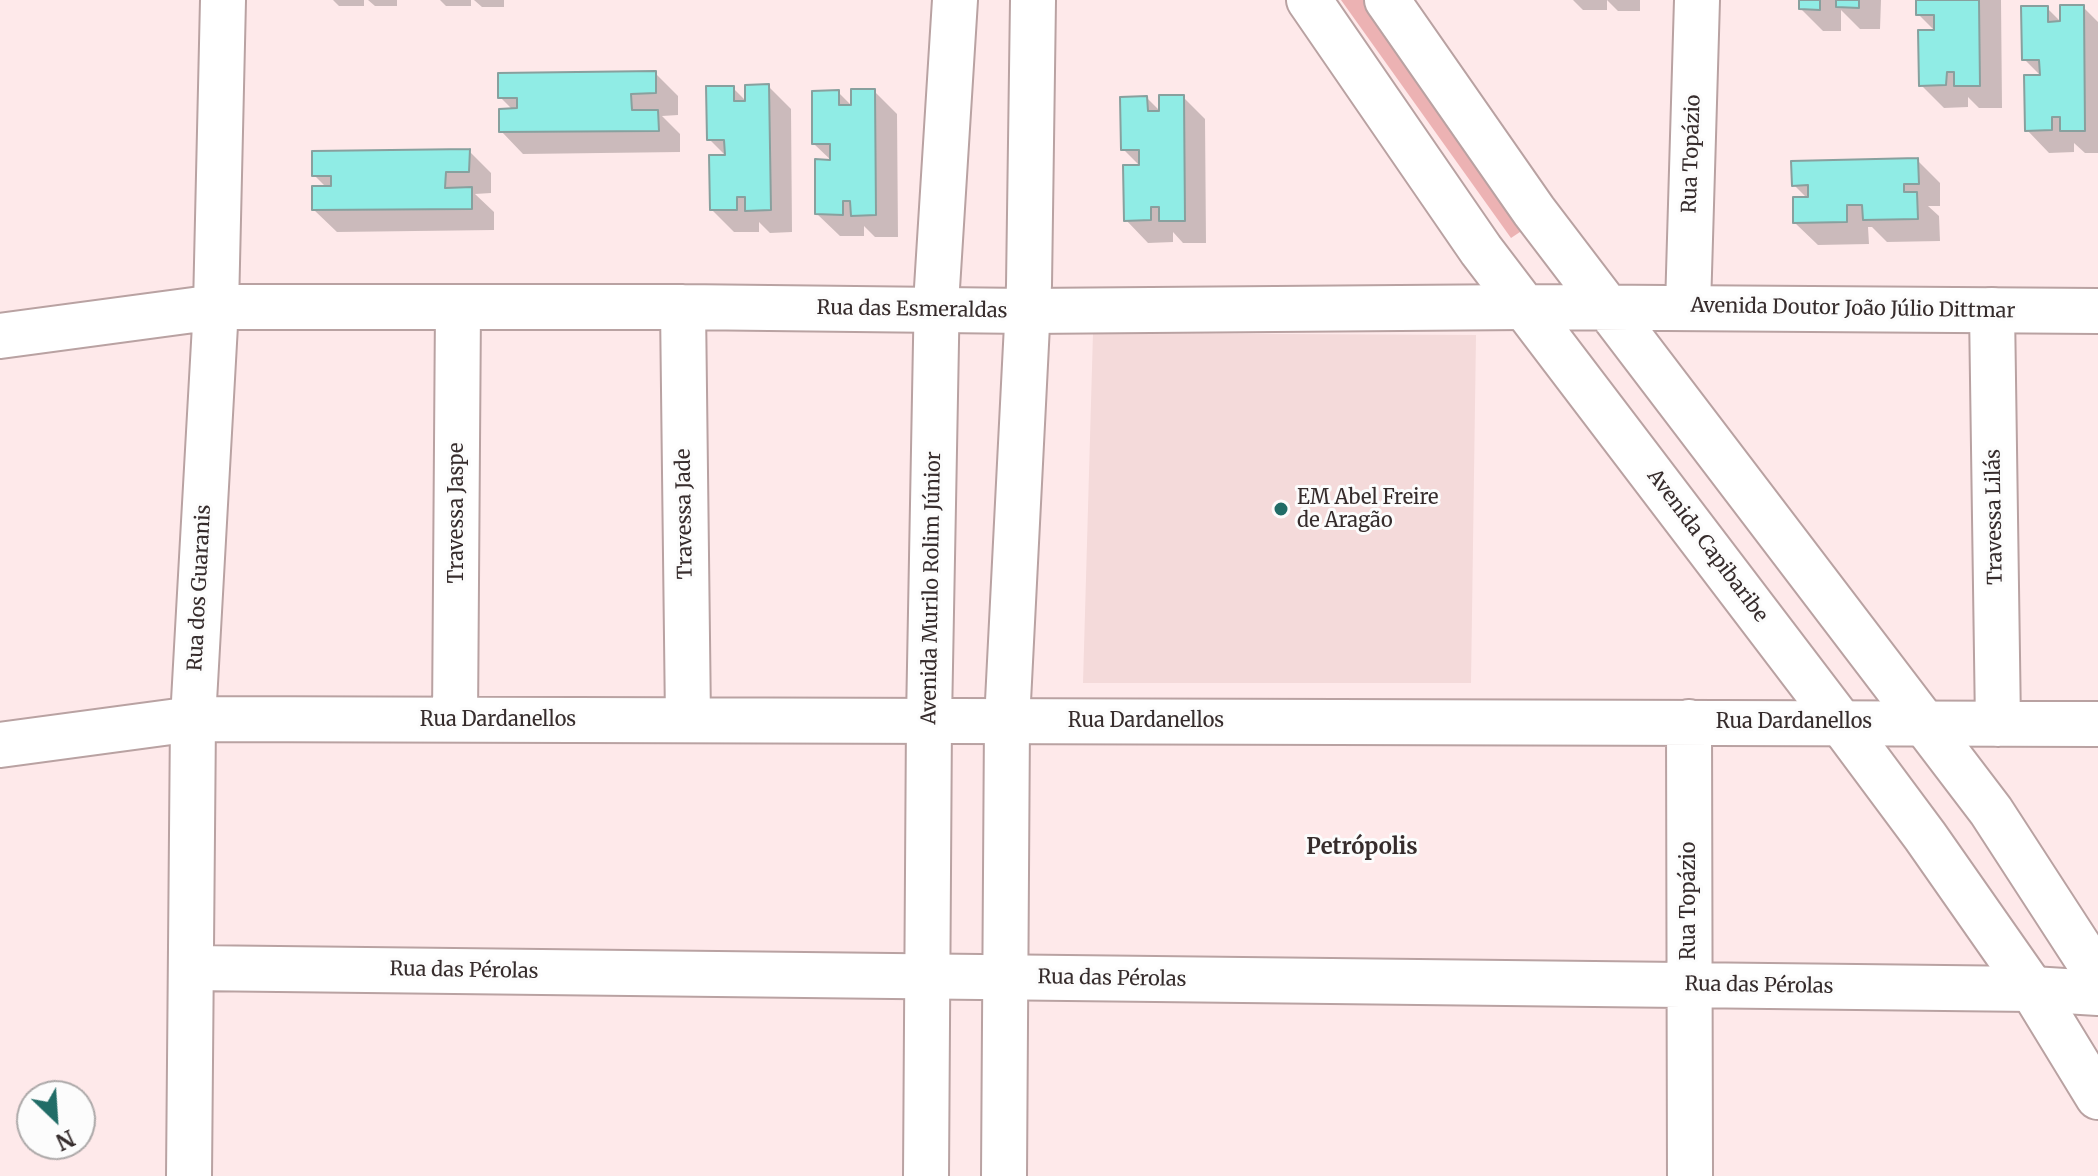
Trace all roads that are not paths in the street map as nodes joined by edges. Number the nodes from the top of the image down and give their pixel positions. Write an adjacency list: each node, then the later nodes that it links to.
1 (223, 0): 7 (street, Rua dos Guaranis)
2 (955, 0): 13 (street, Avenida Murilo Rolim Júnior)
3 (1033, 0): 15 (street)
4 (1309, 0): 10 (street, Avenida Capibaribe)
5 (1387, 0): 12 (street)
6 (1697, 0): 11 (street, Rua Topázio)
7 (216, 307): 8 (street, Rua das Esmeraldas); 17 (street, Rua das Esmeraldas); 18 (street, Rua dos Guaranis)
8 (458, 307): 9 (street, Rua das Esmeraldas); 19 (street, Travessa Jaspe)
9 (683, 307): 13 (street, Rua das Esmeraldas); 20 (street, Travessa Jade)
10 (1524, 307): 12 (street, Rua das Esmeraldas); 15 (street, Rua das Esmeraldas); 25 (street, Avenida Capibaribe)
11 (1688, 307): 12 (street, Avenida Doutor João Júlio Dittmar); 14 (street, Avenida Doutor João Júlio Dittmar)
12 (1608, 308): 24 (street)
13 (938, 309): 15 (street, Rua das Esmeraldas); 21 (street, Avenida Murilo Rolim Júnior)
14 (1992, 310): 16 (street, Avenida Doutor João Júlio Dittmar); 26 (street, Travessa Lilás)
15 (1027, 311): 22 (street)
16 (2098, 311)
17 (0, 336)
18 (193, 719): 19 (street, Rua Dardanellos); 28 (street, Rua Dardanellos); 29 (street, Rua dos Guaranis)
19 (455, 719): 20 (street, Rua Dardanellos)
20 (688, 720): 21 (street, Rua Dardanellos)
21 (929, 720): 22 (street, Rua Dardanellos); 30 (street, Avenida Murilo Rolim Júnior)
22 (1007, 721): 23 (street, Rua Dardanellos); 32 (street)
23 (1689, 722): 25 (street, Rua Dardanellos); 33 (street, Rua Topázio)
24 (1924, 722): 25 (street, Rua Dardanellos); 26 (street, Rua Dardanellos); 31 (street)
25 (1841, 723): 34 (street, Avenida Capibaribe)
26 (1998, 724): 27 (street, Rua Dardanellos)
27 (2098, 724)
28 (0, 745)
29 (191, 968): 30 (street, Rua das Pérolas); 37 (street, Rua dos Guaranis)
30 (927, 976): 32 (street, Rua das Pérolas); 38 (street, Avenida Murilo Rolim Júnior)
31 (2098, 976)
32 (1006, 977): 33 (street, Rua das Pérolas); 39 (street)
33 (1689, 985): 34 (street, Rua das Pérolas); 40 (street, Rua Topázio)
34 (2032, 989): 35 (street, Rua das Pérolas); 36 (street, Avenida Capibaribe)
35 (2098, 993)
36 (2098, 1097)
37 (189, 1176)
38 (926, 1176)
39 (1004, 1176)
40 (1690, 1176)

